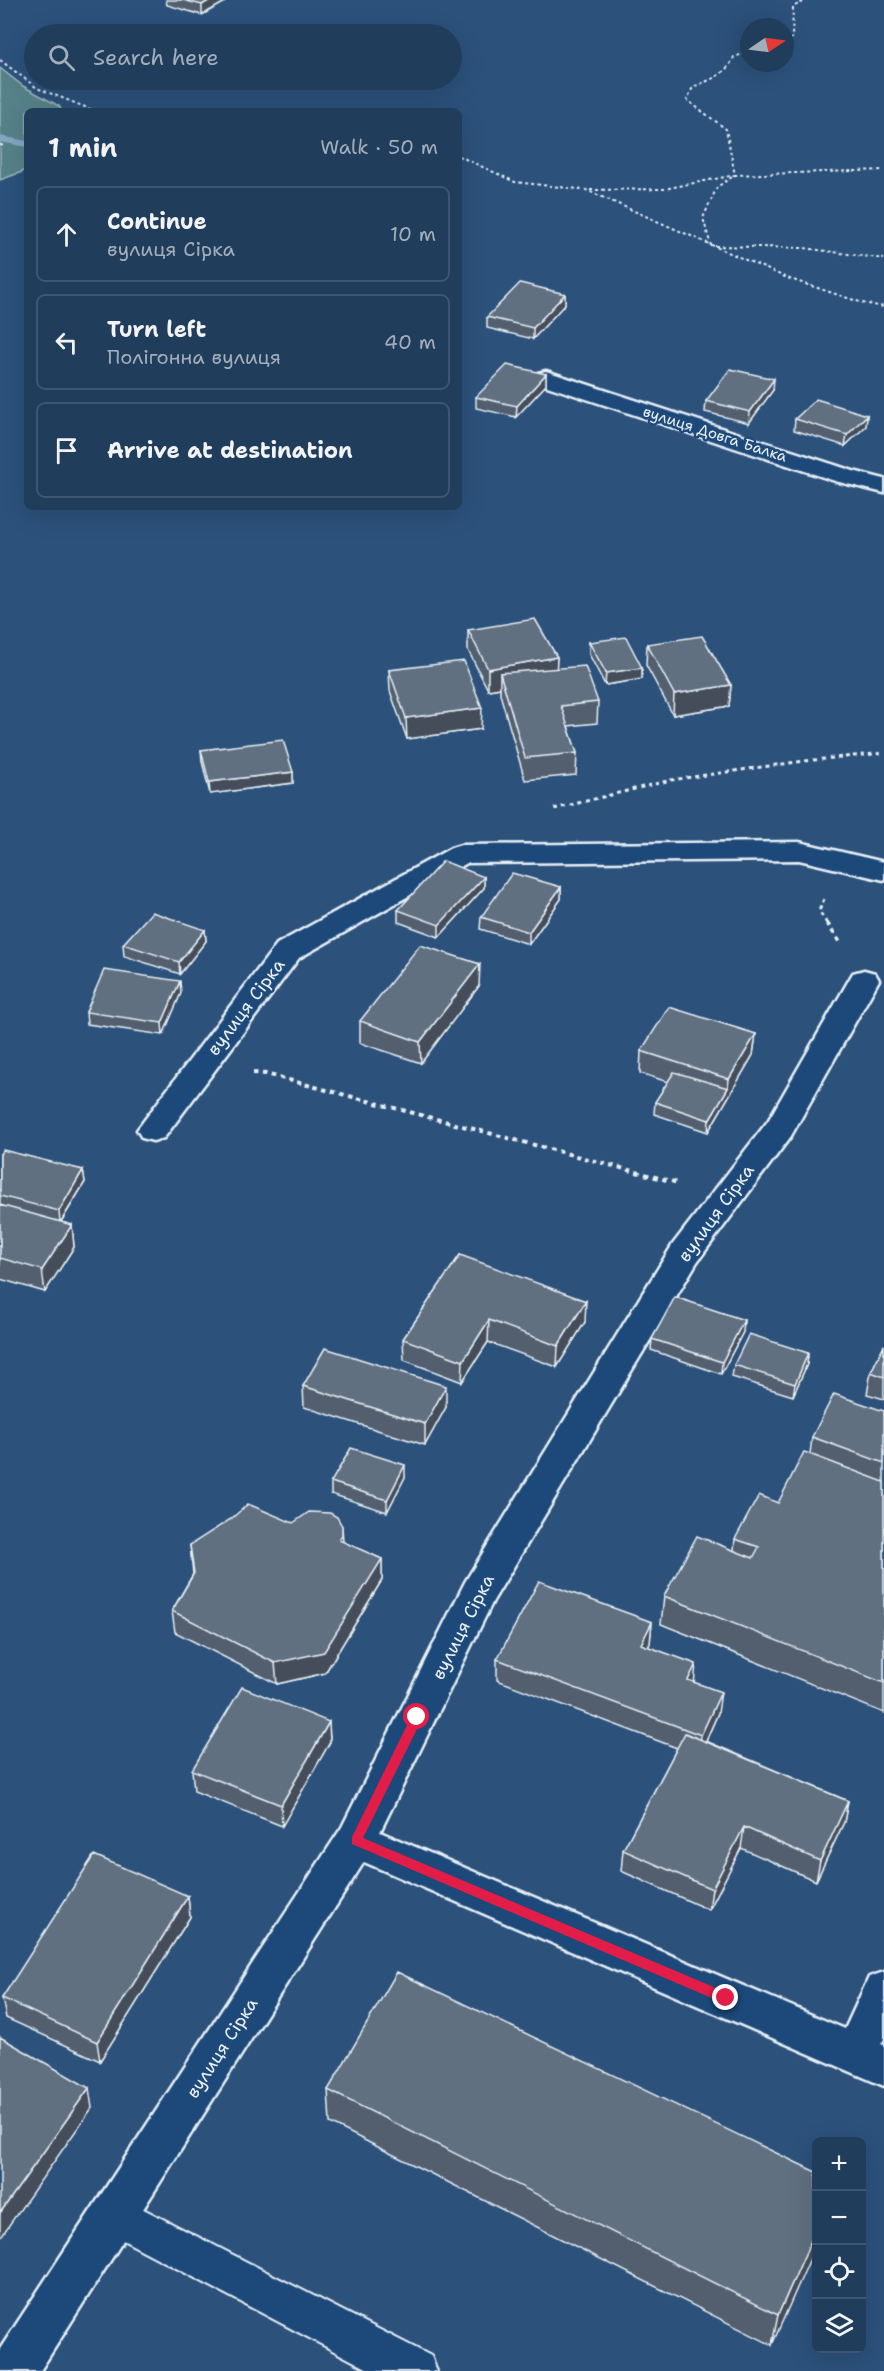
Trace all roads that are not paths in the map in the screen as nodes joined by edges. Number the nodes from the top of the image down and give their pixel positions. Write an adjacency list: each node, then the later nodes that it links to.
1 (546, 378): 2 (street, вулиця Довга Балка)
2 (884, 486)
3 (884, 871): 5 (street, вулиця Сірка)
4 (864, 980): 6 (street, вулиця Сірка)
5 (153, 1130)
6 (356, 1840): 8 (street); 9 (street, вулиця Сірка)
7 (884, 1991): 8 (street)
8 (870, 2060)
9 (114, 2214): 10 (street, вулиця Сірка); 11 (lane)
10 (13, 2371)
11 (416, 2371)

